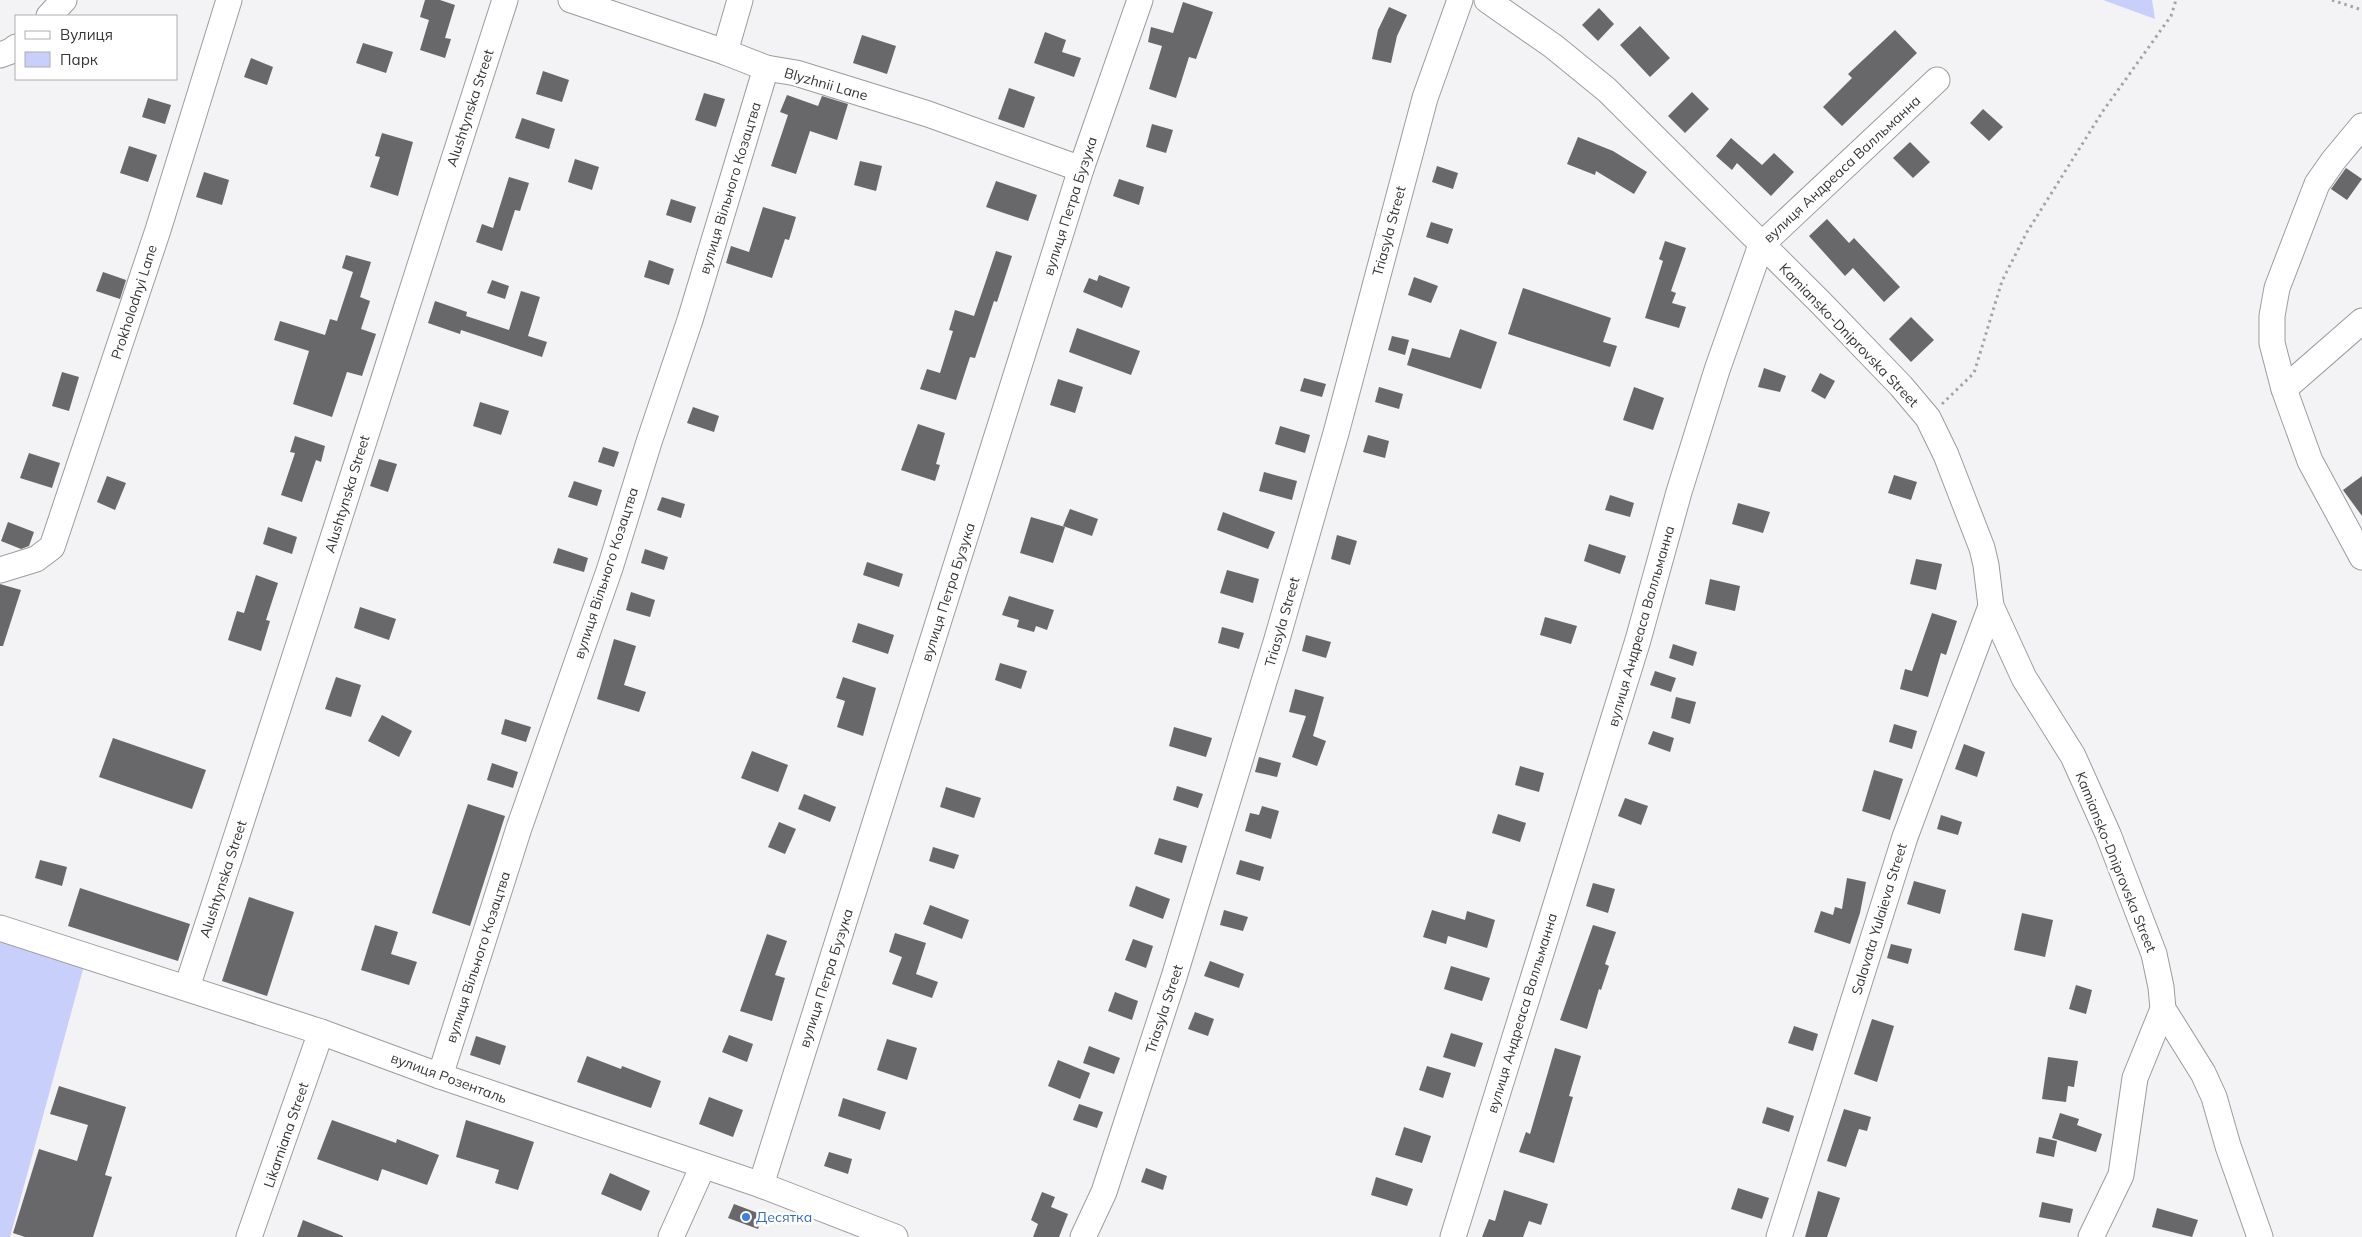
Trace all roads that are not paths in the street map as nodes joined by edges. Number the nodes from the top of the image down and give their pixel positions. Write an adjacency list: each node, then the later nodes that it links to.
1 (64, 0): 9 (street)
2 (229, 0): 21 (street, Prokholodnyi Lane)
3 (505, 0): 24 (street, Alushtynska Street)
4 (571, 0): 11 (street, Blyzhnii Lane)
5 (740, 0): 11 (street)
6 (1140, 0): 16 (street, вулиця Петра Бузука)
7 (1460, 0): 33 (street, Triasyla Street)
8 (1487, 0): 17 (street, Kamiansko-Dniprovska Street)
9 (50, 15)
10 (15, 48): 12 (street)
11 (725, 52): 13 (street, Blyzhnii Lane)
12 (0, 55)
13 (766, 68): 16 (street, Blyzhnii Lane); 27 (street, вулиця Вільного Козацтва)
14 (1937, 80): 17 (street, вулиця Андреаса Валльманна)
15 (2362, 126): 19 (street)
16 (1081, 169): 29 (street, вулиця Петра Бузука)
17 (1761, 245): 22 (street, Kamiansko-Dniprovska Street); 34 (street, вулиця Андреаса Валльманна)
18 (2362, 321): 19 (street)
19 (2284, 388): 20 (street)
20 (2362, 555)
21 (0, 570)
22 (1991, 606): 25 (street, Kamiansko-Dniprovska Street); 35 (street, Salavata Yulaieva Street)
23 (0, 928): 24 (street, вулиця Розенталь)
24 (187, 987): 26 (street, вулиця Розенталь)
25 (2163, 1009): 36 (street); 37 (street, Kamiansko-Dniprovska Street)
26 (321, 1032): 27 (street, вулиця Розенталь); 30 (street, Likarniana Street)
27 (440, 1076): 28 (street, вулиця Розенталь)
28 (703, 1166): 29 (street, вулиця Розенталь); 31 (street)
29 (761, 1186): 32 (street, вулиця Розенталь)
30 (249, 1237)
31 (671, 1237)
32 (895, 1237)
33 (1083, 1237)
34 (1453, 1237)
35 (1779, 1237)
36 (2091, 1237)
37 (2260, 1237)

